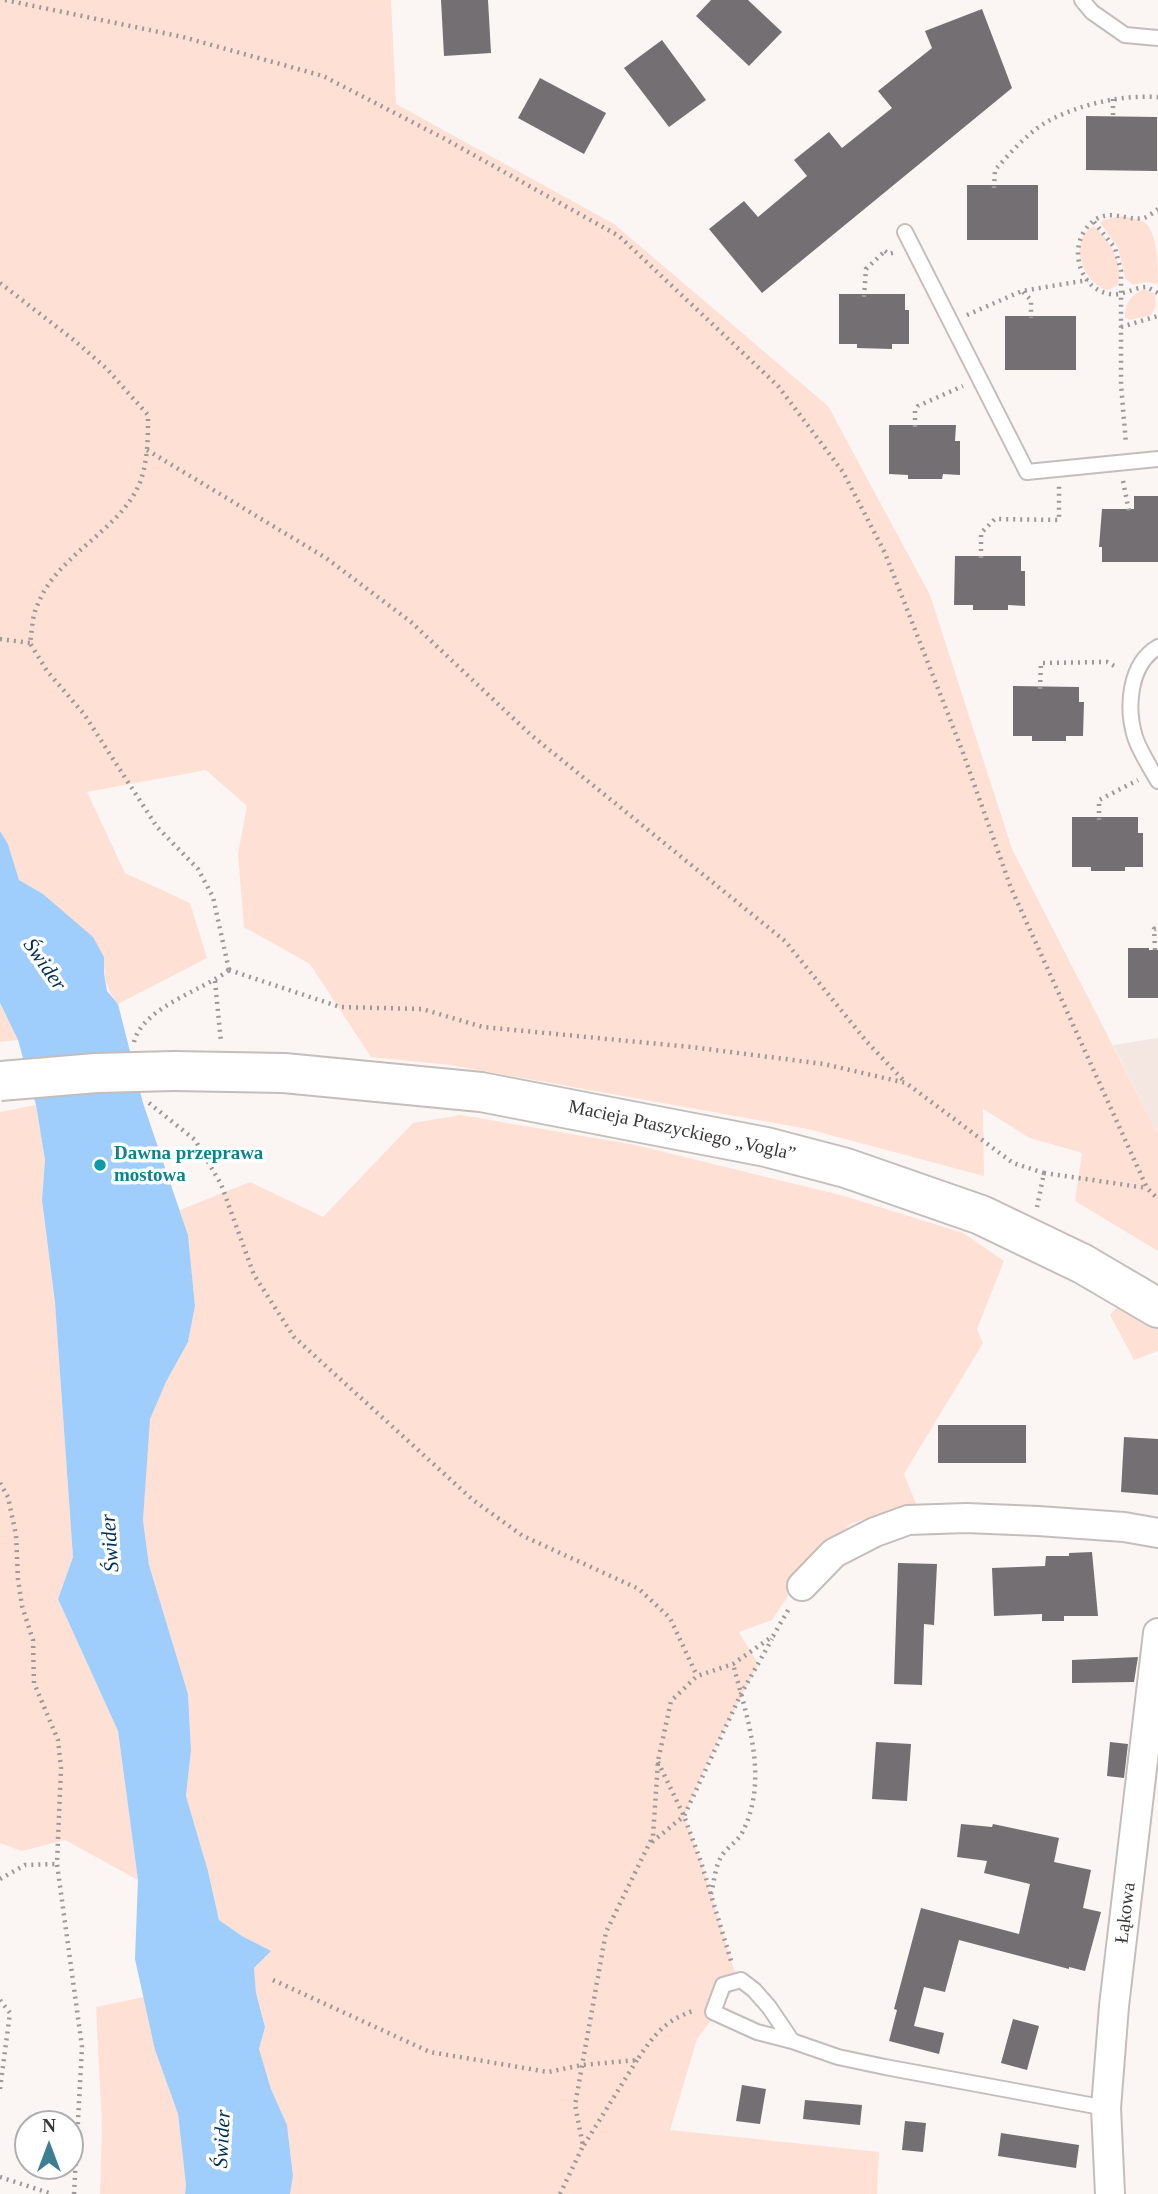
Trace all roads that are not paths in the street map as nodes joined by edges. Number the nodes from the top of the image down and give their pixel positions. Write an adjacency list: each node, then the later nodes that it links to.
1 (1082, 0): 2 (lane)
2 (1158, 38)
3 (905, 232): 4 (lane)
4 (1158, 459)
5 (1158, 647): 6 (lane)
6 (1158, 781)
7 (0, 1081): 8 (street, Macieja Ptaszyckiego „Vogla”, bridge)
8 (1158, 1308)
9 (1158, 1533): 10 (street)
10 (802, 1586)
11 (1158, 1633): 13 (street, Łąkowa)
12 (792, 2042): 12 (lane); 13 (lane)
13 (1105, 2108): 14 (street, Łąkowa)
14 (1110, 2194)

